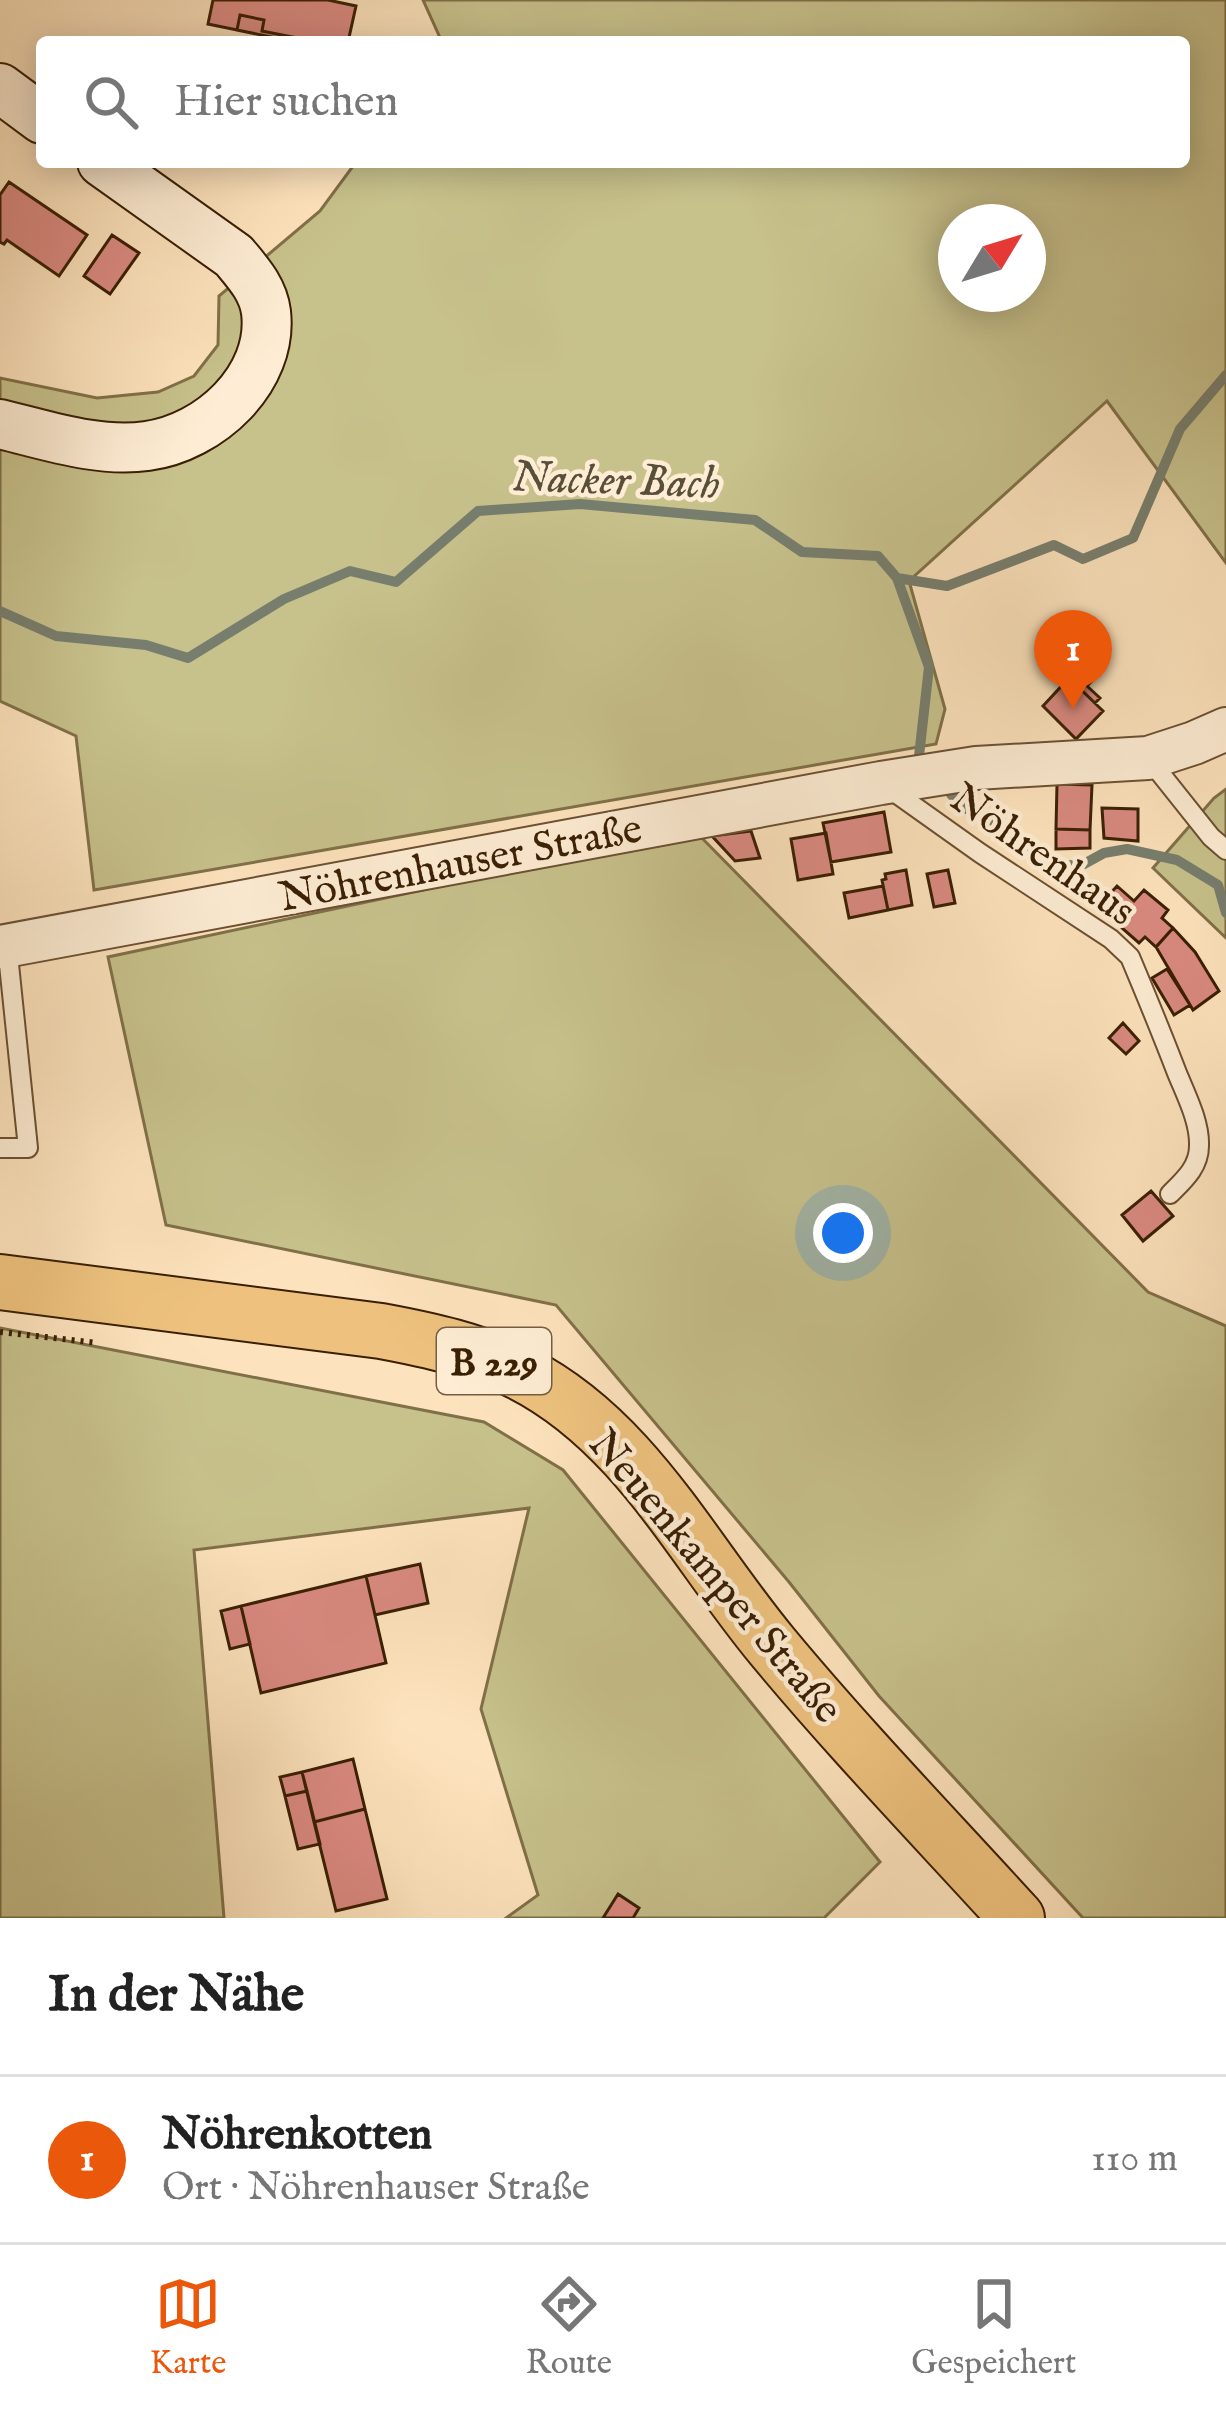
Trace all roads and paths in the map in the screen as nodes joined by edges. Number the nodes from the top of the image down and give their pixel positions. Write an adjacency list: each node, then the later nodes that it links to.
1 (0, 88): 2 (main road)
2 (36, 115)
3 (110, 168): 4 (main road)
4 (0, 424)
5 (1226, 729): 6 (street)
6 (1148, 758): 7 (street, Nöhrenhauser Straße); 8 (lane)
7 (900, 780): 9 (street, Nöhrenhauser Straße); 11 (lane, Nöhrenhaus)
8 (1226, 850)
9 (3, 946): 10 (lane)
10 (0, 1148)
11 (1170, 1193)
12 (0, 1282): 15 (main road, Neuenkamper Straße / B 229)
13 (0, 1332): 14 (path)
14 (115, 1345)
15 (1017, 1918)

